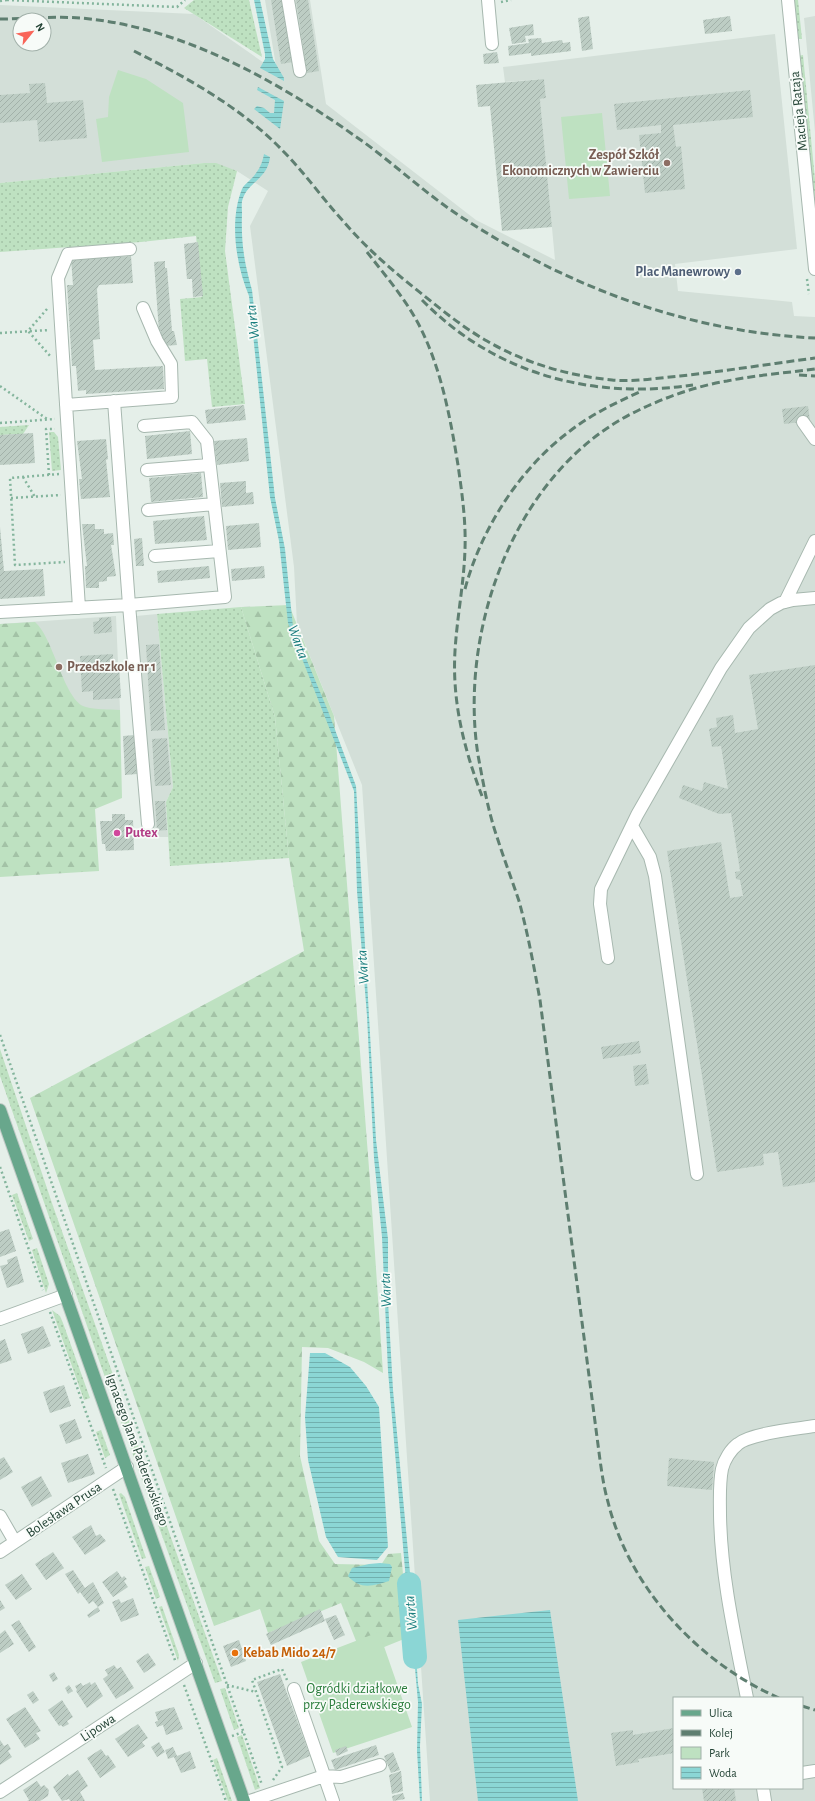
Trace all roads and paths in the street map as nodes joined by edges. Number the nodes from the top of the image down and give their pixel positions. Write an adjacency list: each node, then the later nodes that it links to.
1 (7, 0): 2 (path); 7 (path)
2 (16, 0): 3 (path)
3 (185, 0)
4 (288, 0): 10 (street)
5 (511, 0): 8 (path)
6 (788, 0): 12 (street, Macieja Rataja)
7 (0, 1)
8 (492, 1): 9 (street)
9 (492, 44)
10 (300, 71)
11 (130, 249): 13 (street)
12 (815, 269)
13 (58, 297): 15 (street); 16 (path)
14 (143, 308): 20 (street)
15 (61, 329): 16 (path); 18 (street)
16 (28, 331): 17 (path); 18 (path)
17 (0, 333)
18 (63, 371): 21 (street)
19 (0, 386): 23 (path)
20 (114, 401): 21 (street); 45 (street)
21 (66, 405): 22 (street)
22 (66, 418): 23 (path); 46 (street)
23 (47, 420): 25 (path)
24 (803, 422): 28 (street)
25 (0, 423)
26 (144, 426): 29 (street)
27 (57, 431): 32 (path)
28 (815, 439)
29 (209, 465): 30 (street); 37 (street)
30 (147, 470)
31 (64, 474): 32 (path)
32 (49, 475): 33 (path)
33 (23, 477): 35 (path); 36 (path)
34 (65, 494): 35 (path)
35 (35, 497): 36 (path)
36 (11, 498): 42 (path)
37 (214, 504): 38 (street); 40 (street)
38 (148, 510)
39 (815, 541): 44 (street)
40 (219, 551): 41 (street); 45 (street)
41 (155, 556)
42 (70, 562)
43 (815, 598): 44 (street)
44 (785, 602): 49 (street)
45 (129, 605): 46 (street); 48 (street)
46 (79, 608): 47 (street)
47 (0, 612)
48 (148, 824)
49 (632, 826): 50 (street); 54 (street)
50 (608, 958)
51 (0, 1035): 68 (path)
52 (0, 1110): 56 (main road, Ignacego Jana Paderewskiego)
53 (0, 1167): 55 (path)
54 (697, 1174)
55 (43, 1292)
56 (66, 1295): 58 (street); 60 (main road, Ignacego Jana Paderewskiego)
57 (51, 1312): 61 (path)
58 (0, 1319)
59 (815, 1426): 71 (street)
60 (127, 1467): 61 (street, Bolesława Prusa); 66 (main road, Ignacego Jana Paderewskiego)
61 (110, 1479): 63 (street, Bolesława Prusa); 65 (path)
62 (0, 1516): 63 (street)
63 (15, 1542): 64 (street, Bolesława Prusa)
64 (0, 1552)
65 (141, 1569)
66 (196, 1663): 77 (street, Lipowa); 79 (main road, Ignacego Jana Paderewskiego)
67 (252, 1680): 70 (path)
68 (227, 1685): 70 (path); 78 (path)
69 (294, 1689): 75 (street)
70 (256, 1692): 78 (path)
71 (747, 1697)
72 (380, 1765): 75 (street)
73 (815, 1771): 74 (street)
74 (803, 1773)
75 (324, 1776): 78 (street); 81 (street)
76 (763, 1789): 82 (street)
77 (0, 1792)
78 (265, 1793): 80 (street)
79 (244, 1801)
80 (250, 1801)
81 (333, 1801)
82 (765, 1801)

